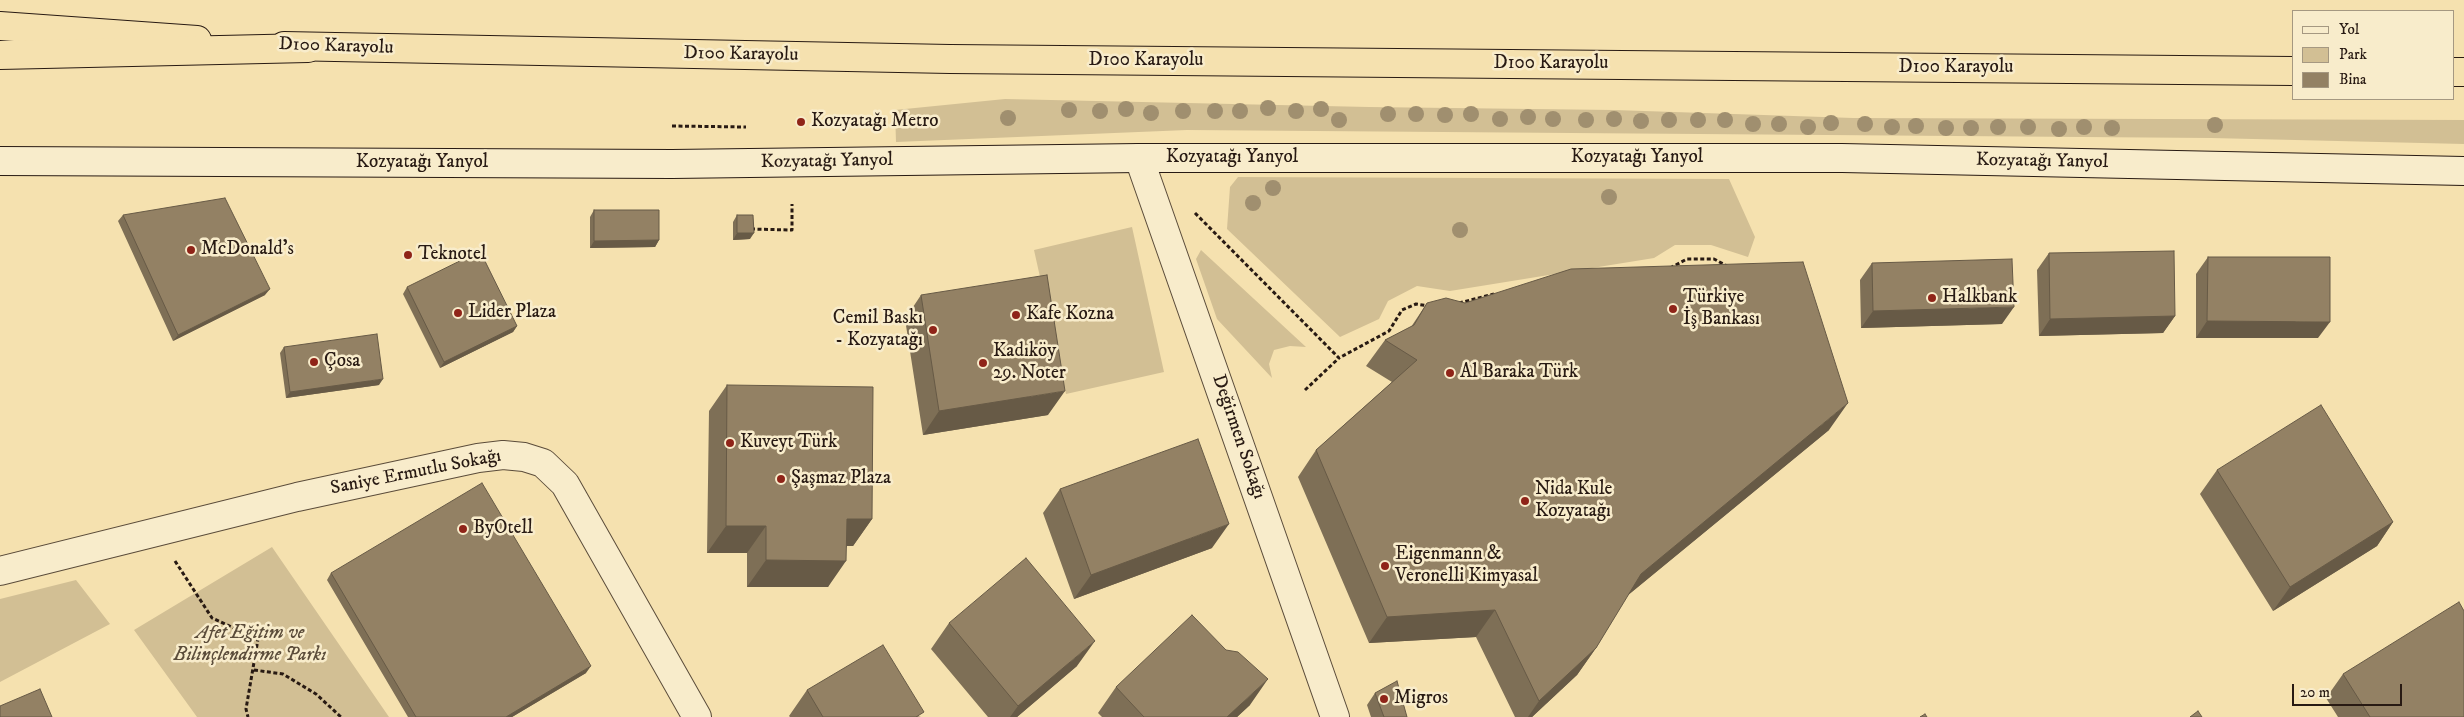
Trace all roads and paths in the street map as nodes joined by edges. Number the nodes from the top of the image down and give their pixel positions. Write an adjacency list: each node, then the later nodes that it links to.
1 (0, 26): 2 (highway, D100 Karayolu)
2 (308, 48): 3 (highway); 4 (highway, D100 Karayolu)
3 (0, 54)
4 (2292, 70)
5 (672, 126): 6 (path)
6 (748, 127)
7 (1139, 158): 8 (main road, Kozyatağı Yanyol); 9 (main road, Kozyatağı Yanyol); 23 (main road, Değirmen Sokağı)
8 (0, 161)
9 (2464, 171)
10 (792, 204): 12 (path)
11 (1188, 206): 18 (path)
12 (743, 229)
13 (1732, 269): 14 (path)
14 (1663, 271)
15 (1496, 293): 16 (path)
16 (1458, 304)
17 (1432, 307): 18 (path)
18 (1339, 358): 19 (path)
19 (1305, 390)
20 (156, 531): 21 (main road, Saniye Ermutlu Sokağı); 22 (path); 26 (main road, Saniye Ermutlu Sokağı)
21 (0, 571)
22 (254, 670): 24 (path); 25 (path)
23 (1330, 714)
24 (248, 717)
25 (341, 717)
26 (697, 717)

